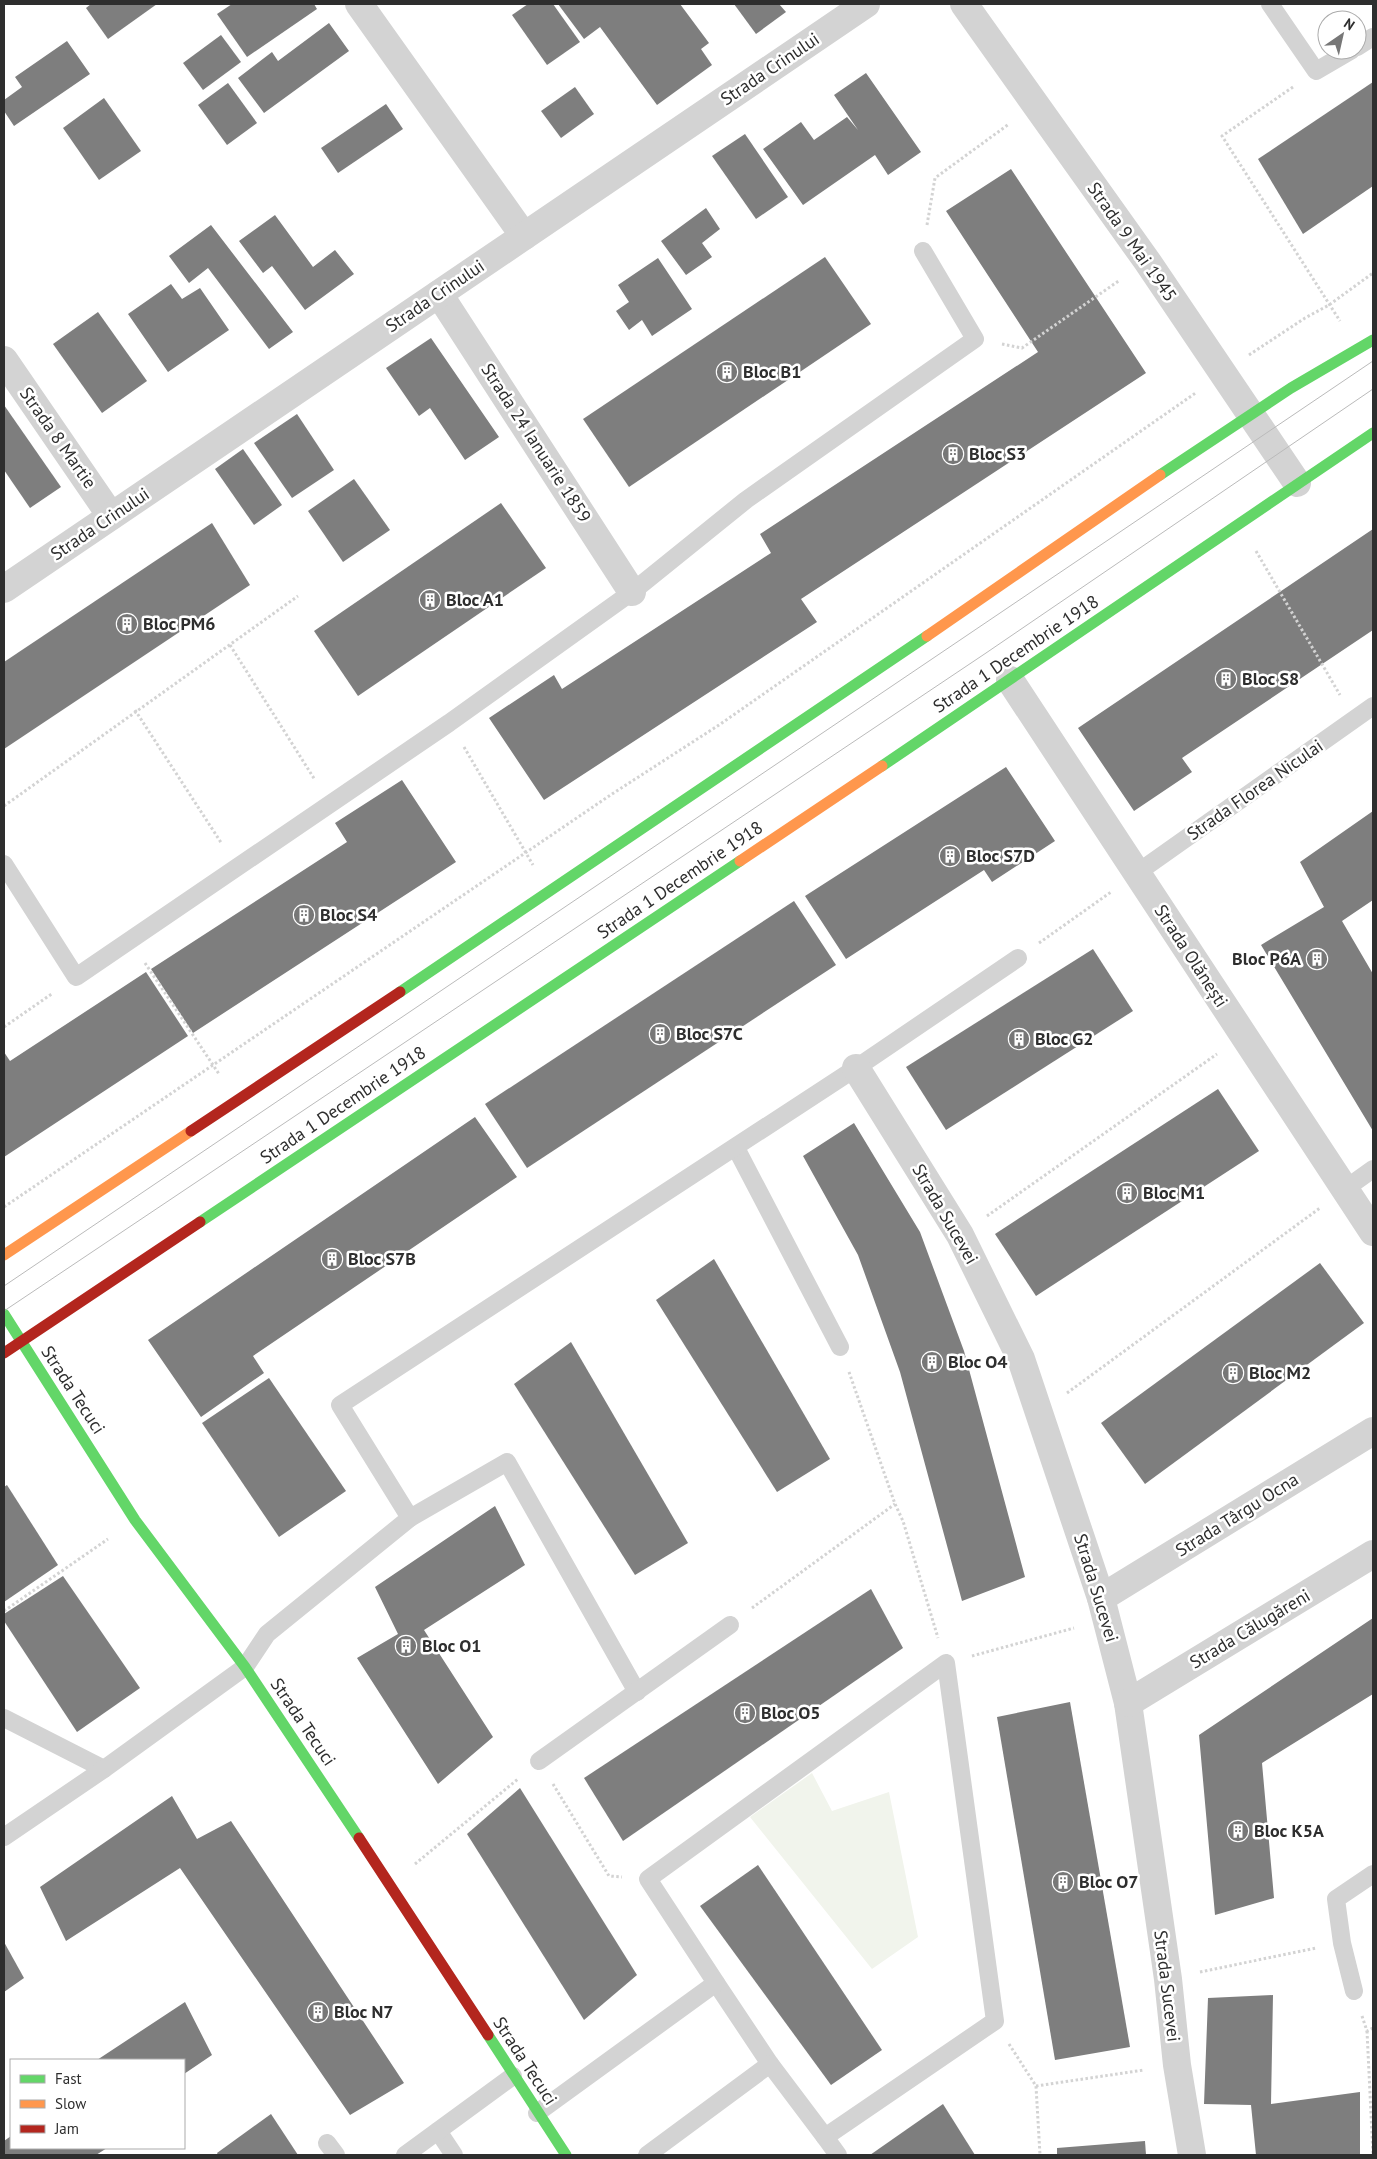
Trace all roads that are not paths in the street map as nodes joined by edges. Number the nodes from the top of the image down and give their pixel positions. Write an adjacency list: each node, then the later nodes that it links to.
1 (360, 4): 6 (street)
2 (866, 4): 6 (street, Strada Crinului)
3 (964, 4): 11 (street, Strada 9 Mai 1945)
4 (1270, 4): 5 (lane)
5 (1335, 60)
6 (524, 236): 8 (street, Strada Crinului)
7 (923, 251): 16 (lane)
8 (439, 294): 14 (street, Strada Crinului); 16 (street, Strada 24 Ianuarie 1859)
9 (1373, 340): 11 (main road)
10 (4, 360): 14 (street, Strada 8 Martie)
11 (1250, 414): 13 (street, Strada 9 Mai 1945); 27 (main road)
12 (1373, 434): 13 (main road, Strada 1 Decembrie 1918)
13 (1297, 483): 17 (main road, Strada 1 Decembrie 1918)
14 (111, 516): 15 (street, Strada Crinului)
15 (4, 589)
16 (632, 592): 19 (lane)
17 (1010, 680): 20 (street, Strada Olănești); 29 (main road, Strada 1 Decembrie 1918)
18 (1373, 706): 20 (lane, Strada Florea Niculai)
19 (4, 864)
20 (1137, 873): 25 (street, Strada Olănești)
21 (1018, 958): 22 (lane)
22 (856, 1068): 23 (lane); 35 (street, Strada Sucevei)
23 (736, 1148): 30 (lane); 33 (lane)
24 (1373, 1169): 25 (lane)
25 (1345, 1189): 26 (street, Strada Olănești)
26 (1373, 1232)
27 (4, 1255)
28 (4, 1314): 29 (main road, Strada Tecuci)
29 (21, 1342): 31 (main road, Strada 1 Decembrie 1918); 37 (main road, Strada Tecuci)
30 (840, 1348)
31 (4, 1353)
32 (1373, 1431): 35 (street, Strada Târgu Ocna)
33 (410, 1518): 37 (lane); 38 (lane)
34 (1373, 1554): 39 (street, Strada Călugăreni)
35 (1104, 1609): 39 (street, Strada Sucevei)
36 (730, 1625): 38 (lane)
37 (245, 1667): 42 (lane); 48 (main road, Strada Tecuci)
38 (637, 1692): 41 (lane)
39 (1128, 1703): 57 (street, Strada Sucevei)
40 (4, 1718): 42 (lane)
41 (539, 1761)
42 (104, 1768): 43 (lane)
43 (4, 1837)
44 (1373, 1874): 46 (lane)
45 (716, 1983): 47 (lane); 49 (lane); 51 (lane)
46 (1354, 1991)
47 (770, 2064): 51 (lane); 55 (lane)
48 (513, 2076): 49 (main road, Strada Tecuci); 50 (lane)
49 (537, 2113): 54 (main road, Strada Tecuci)
50 (438, 2131): 52 (lane); 53 (lane)
51 (824, 2137): 56 (lane)
52 (405, 2155)
53 (454, 2155)
54 (566, 2155)
55 (647, 2155)
56 (838, 2155)
57 (1192, 2155)

